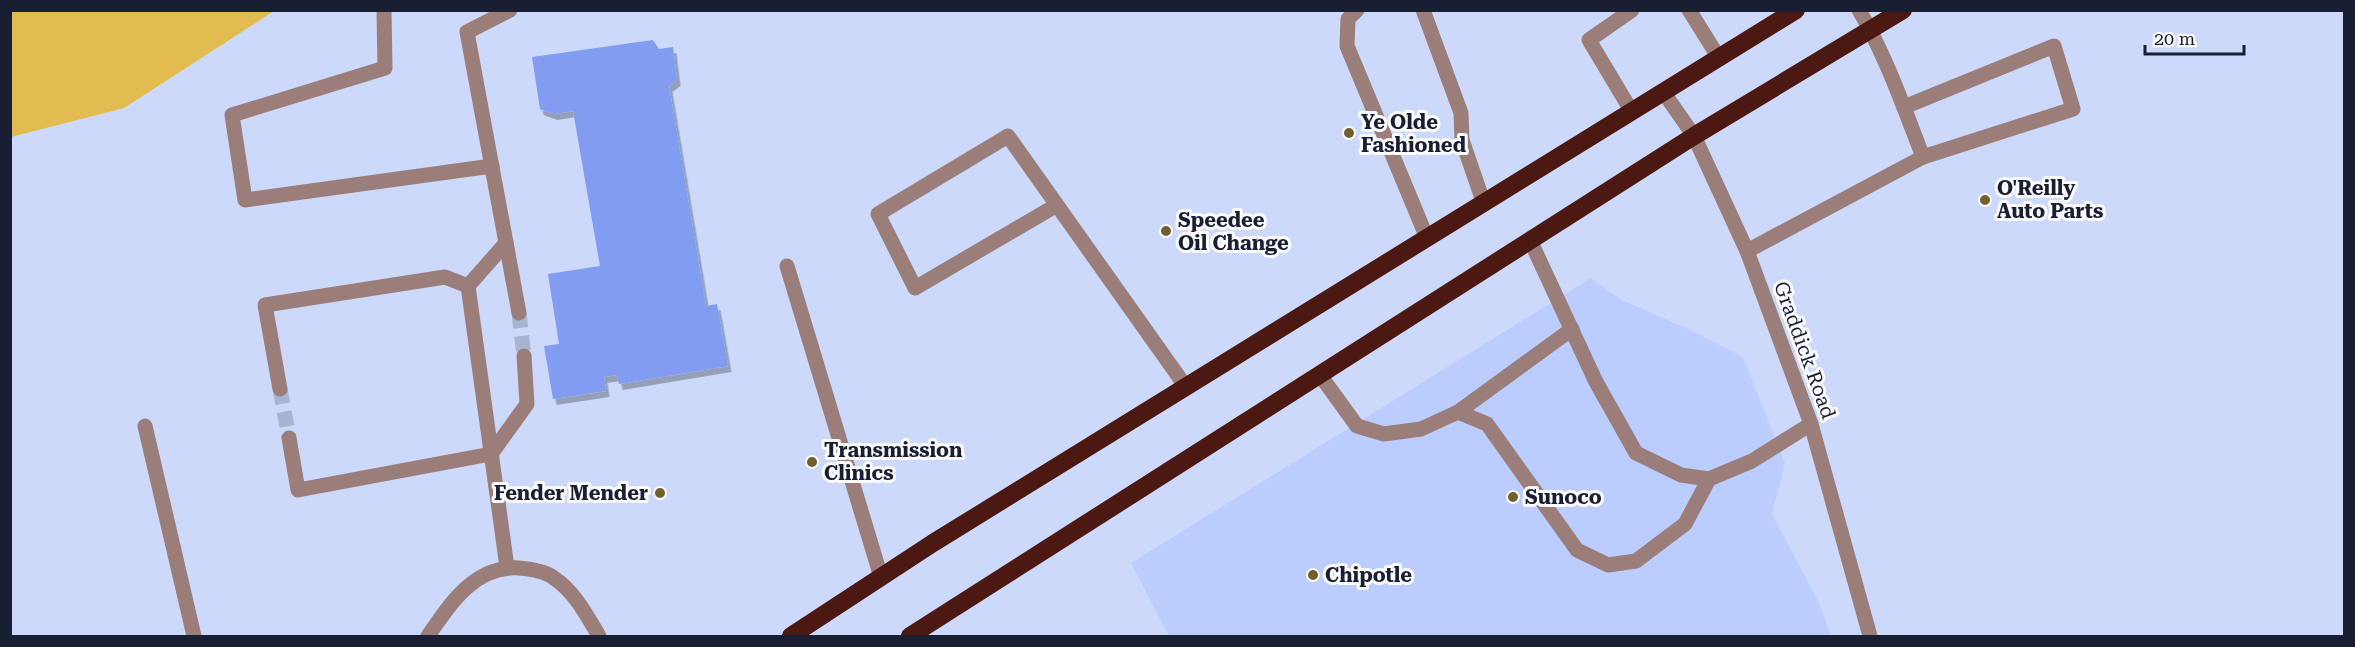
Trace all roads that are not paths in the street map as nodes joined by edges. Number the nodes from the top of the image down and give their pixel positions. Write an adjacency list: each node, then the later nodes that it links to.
1 (384, 10): 17 (street)
2 (510, 10): 17 (street)
3 (1424, 10): 18 (street)
4 (1632, 10): 14 (street)
5 (1689, 10): 11 (street)
6 (1796, 10): 11 (highway)
7 (1859, 10): 10 (street)
8 (1903, 10): 10 (highway)
9 (1352, 15): 20 (street)
10 (1871, 31): 13 (street); 15 (highway)
11 (1719, 58): 12 (highway)
12 (1664, 93): 14 (highway); 15 (street, Graddick Road)
13 (1904, 107): 16 (street); 16 (street)
14 (1632, 112): 18 (highway)
15 (1694, 136): 21 (highway); 23 (street, Graddick Road)
16 (1923, 157): 23 (street)
17 (492, 166): 22 (street)
18 (1484, 204): 20 (highway)
19 (1057, 205): 19 (street); 30 (street)
20 (1427, 238): 30 (highway)
21 (1530, 240): 27 (street); 29 (highway)
22 (506, 243): 25 (street); 26 (street)
23 (1747, 251): 33 (street, Graddick Road)
24 (787, 266): 39 (street)
25 (468, 286): 31 (street); 36 (street)
26 (519, 313)
27 (1572, 329): 32 (street); 37 (street)
28 (524, 356): 36 (street)
29 (1320, 375): 32 (street); 44 (highway)
30 (1186, 387): 39 (highway)
31 (280, 388)
32 (1458, 412): 37 (street)
33 (1811, 424): 37 (street); 45 (street, Graddick Road)
34 (144, 426): 40 (street)
35 (289, 438): 36 (street)
36 (491, 454): 38 (street)
37 (1710, 478)
38 (507, 567): 41 (street); 42 (street)
39 (881, 577): 43 (highway)
40 (194, 636)
41 (428, 636)
42 (599, 636)
43 (791, 636)
44 (910, 636)
45 (1870, 636)

